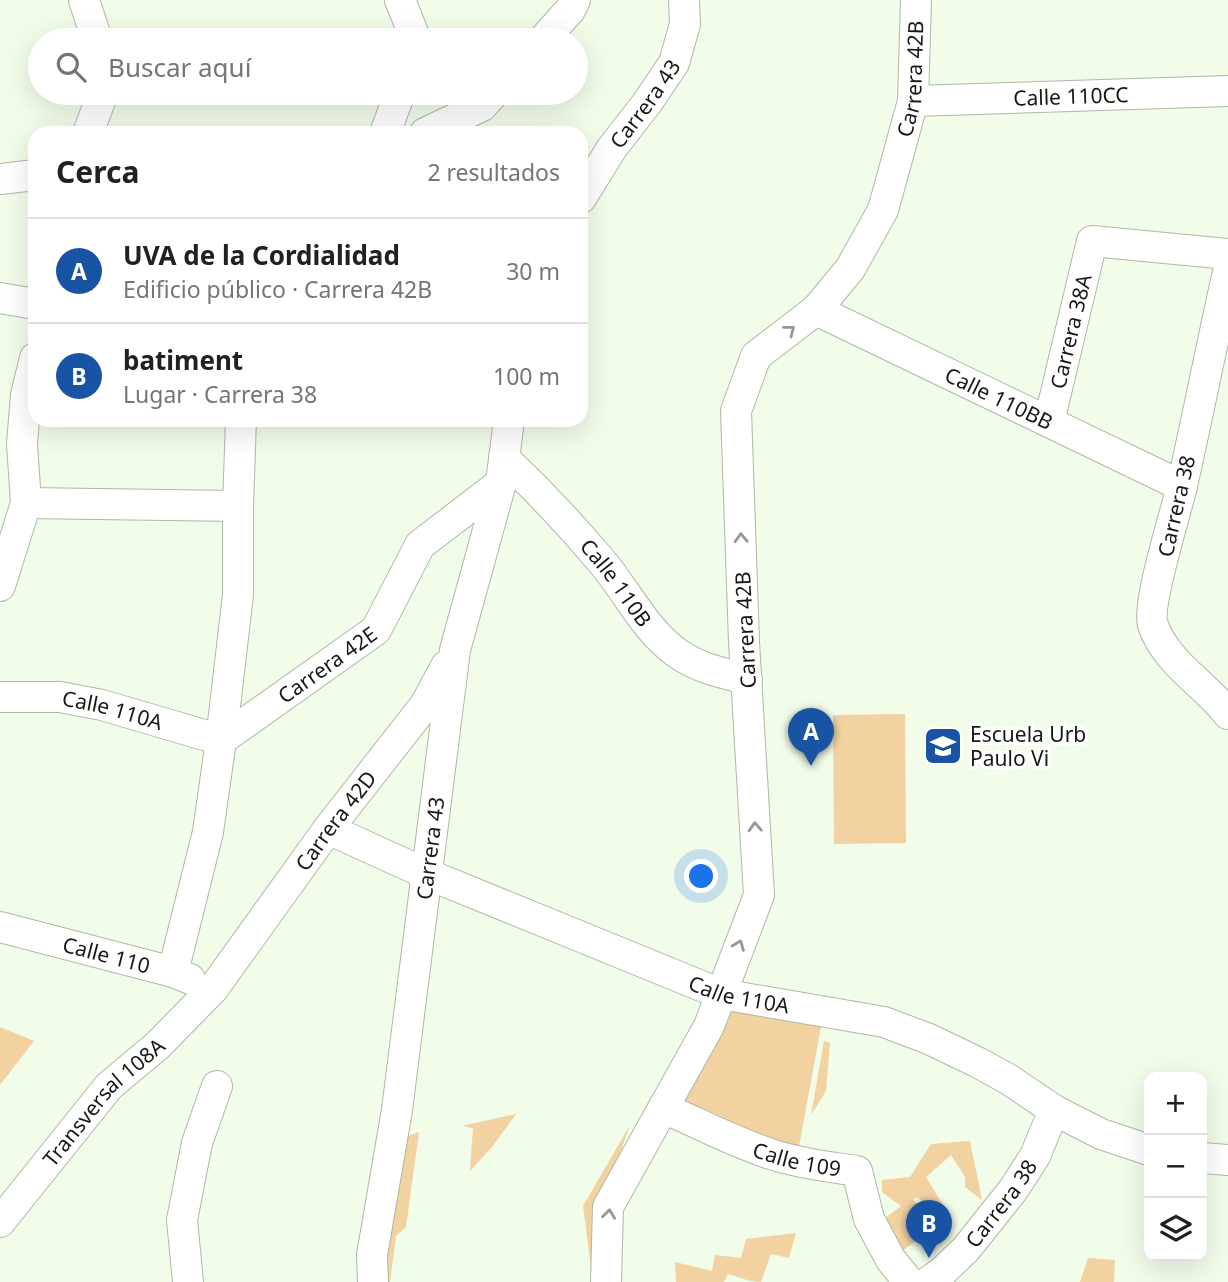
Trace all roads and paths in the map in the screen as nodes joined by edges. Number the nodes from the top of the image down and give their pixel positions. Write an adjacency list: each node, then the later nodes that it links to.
1 (84, 0): 6 (street)
2 (400, 0): 7 (street)
3 (575, 0): 8 (street)
4 (684, 0): 19 (street, Carrera 43)
5 (908, 1): 10 (street, Carrera 42B)
6 (93, 28)
7 (411, 28)
8 (553, 28)
9 (1228, 90): 10 (street, Calle 110CC)
10 (913, 101): 24 (street, Carrera 42B)
11 (99, 105): 14 (street)
12 (396, 105): 15 (street)
13 (483, 105): 16 (street)
14 (91, 126)
15 (388, 126)
16 (440, 126)
17 (28, 176): 18 (street)
18 (0, 179)
19 (588, 187)
20 (1228, 254): 27 (street, Carrera 38A)
21 (1228, 272): 31 (street, Carrera 38)
22 (0, 298): 23 (street)
23 (28, 303)
24 (816, 310): 27 (street, Calle 110BB); 36 (street, Carrera 42B, one-way to 24)
25 (28, 371): 26 (street)
26 (13, 398): 32 (street)
27 (1049, 422): 31 (street, Calle 110BB)
28 (241, 427): 33 (street)
29 (508, 427): 30 (street, Carrera 43)
30 (502, 470): 35 (street, Carrera 43); 36 (street, Calle 110B); 39 (street, Carrera 42E)
31 (1182, 486): 38 (street, Carrera 38)
32 (26, 503): 33 (street); 34 (street)
33 (238, 506): 39 (street)
34 (0, 586)
35 (454, 650): 40 (street, Carrera 42D); 41 (street, Carrera 43)
36 (747, 679): 45 (street, Carrera 42B, one-way to 36)
37 (0, 697): 39 (street, Calle 110A)
38 (1228, 714)
39 (221, 740): 43 (street)
40 (328, 829): 41 (street, Calle 110A); 44 (street, Carrera 42D)
41 (427, 874): 45 (street, Calle 110A); 54 (street, Carrera 43)
42 (0, 927): 43 (street, Calle 110)
43 (173, 972): 44 (street, Calle 110)
44 (213, 989): 52 (street, Transversal 108A)
45 (720, 994): 47 (street, Carrera 42B); 48 (street, Calle 110A)
46 (217, 1086): 53 (street)
47 (663, 1108): 55 (street, Carrera 42B, one-way to 47); 56 (street, Calle 109)
48 (1054, 1110): 49 (street, Calle 110A); 57 (street, Carrera 38)
49 (1144, 1148)
50 (1207, 1158): 51 (street)
51 (1228, 1160)
52 (0, 1222)
53 (188, 1282)
54 (373, 1282)
55 (606, 1282)
56 (909, 1282)
57 (928, 1282)

